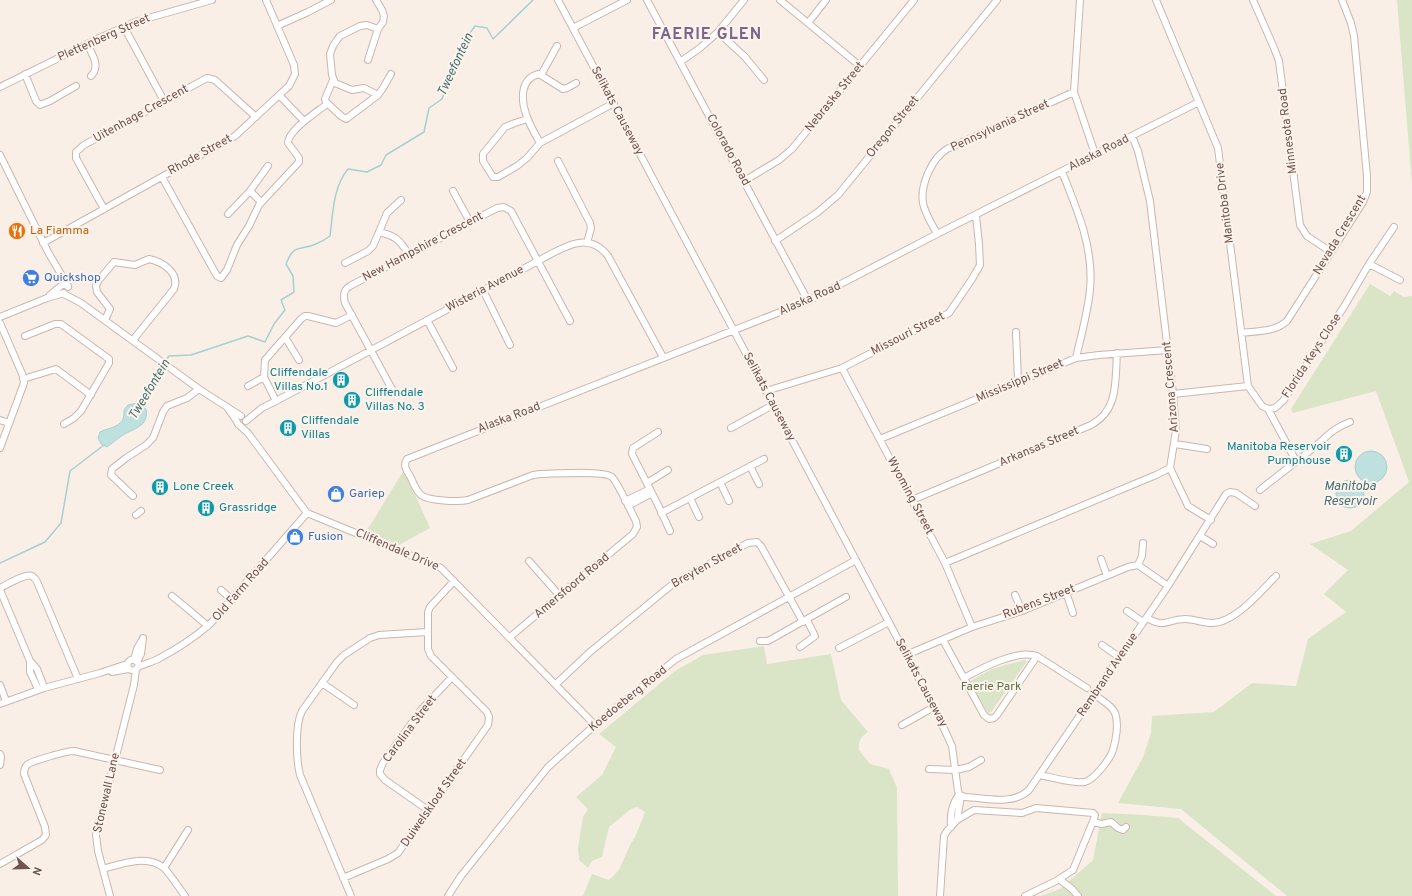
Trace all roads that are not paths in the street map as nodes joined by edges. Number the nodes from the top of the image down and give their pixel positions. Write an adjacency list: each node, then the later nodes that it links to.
1 (212, 0): 19 (street, Plettenberg Street)
2 (266, 0): 18 (street)
3 (330, 0): 18 (street)
4 (376, 0): 21 (street)
5 (558, 0): 20 (street, Selikats Causeway)
6 (627, 0): 20 (street)
7 (647, 0): 26 (street, Colorado Road)
8 (744, 0): 22 (street)
9 (780, 0): 17 (street)
10 (826, 0): 17 (street)
11 (914, 0): 27 (street, Nebraska Street)
12 (997, 0): 67 (street, Oregon Street)
13 (1080, 0): 37 (street)
14 (1156, 0): 41 (street, Manitoba Drive)
15 (1253, 0): 70 (street, Minnesota Road)
16 (1342, 0): 70 (street, Nevada Crescent)
17 (808, 23): 27 (street)
18 (277, 26): 38 (street, Rhode Street)
19 (124, 27): 23 (street, Plettenberg Street); 40 (street)
20 (573, 28): 42 (street, Selikats Causeway)
21 (378, 29): 25 (street); 32 (street)
22 (718, 32): 26 (street); 33 (street)
23 (87, 44): 28 (street, Plettenberg Street); 31 (street)
24 (557, 46): 30 (street)
25 (368, 60)
26 (680, 62): 55 (street, Colorado Road)
27 (860, 66): 55 (street, Nebraska Street)
28 (25, 74): 35 (street, Plettenberg Street); 36 (street)
29 (391, 74): 39 (street)
30 (541, 75): 34 (street); 45 (street)
31 (91, 76)
32 (333, 80): 39 (street); 43 (street)
33 (764, 80)
34 (576, 83)
35 (0, 86)
36 (76, 86)
37 (1074, 92): 49 (street); 66 (street, Pennsylvania Street)
38 (279, 95): 44 (street, Rhode Street); 46 (street)
39 (378, 95): 43 (street)
40 (164, 101): 44 (street, Uitenhage Crescent); 60 (street, Uitenhage Crescent)
41 (1199, 102): 47 (street, Alaska Road); 87 (street, Manitoba Drive)
42 (614, 103): 48 (street); 85 (street, Selikats Causeway)
43 (327, 104): 46 (street)
44 (256, 117): 54 (street, Rhode Street)
45 (527, 119): 48 (street); 48 (street)
46 (304, 121): 59 (street)
47 (1132, 136): 49 (street, Alaska Road); 93 (street, Arizona Crescent)
48 (540, 143)
49 (1095, 154): 53 (street, Alaska Road)
50 (0, 155): 68 (street)
51 (558, 161): 69 (street)
52 (268, 166): 56 (street)
53 (1062, 172): 62 (street, Alaska Road); 96 (street)
54 (162, 177): 59 (street); 60 (street, Rhode Street)
55 (744, 181): 67 (street, Colorado Road)
56 (250, 191): 59 (street); 61 (street)
57 (453, 191): 63 (street)
58 (401, 200): 65 (street)
59 (261, 202)
60 (104, 209): 68 (street, Rhode Street)
61 (228, 214)
62 (976, 216): 66 (street, Alaska Road); 99 (street, Missouri Street)
63 (470, 222): 71 (street, New Hampshire Crescent); 72 (street, New Hampshire Crescent)
64 (1394, 227): 74 (street, Florida Keys Close)
65 (379, 232): 71 (street); 73 (street)
66 (937, 234): 78 (street, Alaska Road)
67 (775, 241): 78 (street, Colorado Road)
68 (43, 243): 76 (street)
69 (587, 243): 72 (street, Wisteria Avenue); 95 (street)
70 (1331, 252): 87 (street, Nevada Crescent)
71 (409, 255): 79 (street, New Hampshire Crescent)
72 (538, 260): 77 (street, Wisteria Avenue); 83 (street)
73 (345, 263)
74 (1369, 264): 75 (street); 112 (street, Florida Keys Close)
75 (1400, 280)
76 (64, 290): 80 (street); 81 (street)
77 (483, 290): 82 (street, Wisteria Avenue); 91 (street)
78 (808, 301): 85 (street, Alaska Road)
79 (352, 315): 89 (street); 92 (street, New Hampshire Crescent)
80 (0, 316)
81 (105, 320): 90 (street); 90 (street)
82 (426, 320): 92 (street, Wisteria Avenue); 98 (street)
83 (570, 321)
84 (0, 323): 101 (street)
85 (734, 330): 95 (street, Alaska Road); 107 (street, Selikats Causeway)
86 (1016, 332): 102 (street)
87 (1241, 333): 104 (street, Manitoba Drive)
88 (25, 336): 109 (street)
89 (286, 337): 97 (street); 100 (street)
90 (133, 340): 105 (street)
91 (510, 345)
92 (371, 350): 106 (street, New Hampshire Crescent); 110 (street, Wisteria Avenue)
93 (1168, 350): 94 (street, Mississippi Street); 108 (street, Arizona Crescent)
94 (1117, 353): 96 (street, Mississippi Street); 135 (street, Arkansas Street)
95 (662, 357): 137 (street, Alaska Road)
96 (1076, 358): 102 (street, Mississippi Street)
97 (299, 360)
98 (453, 368)
99 (842, 368): 107 (street, Missouri Street); 120 (street, Wyoming Street)
100 (264, 377): 103 (street); 110 (street)
101 (23, 379): 109 (street); 116 (street)
102 (1018, 381): 120 (street, Mississippi Street)
103 (248, 386)
104 (1248, 386): 108 (street); 112 (street, Manitoba Drive)
105 (199, 389): 114 (street); 133 (street)
106 (393, 391)
107 (766, 391): 111 (street, Selikats Causeway)
108 (1173, 394): 121 (street, Arizona Crescent)
109 (91, 395): 117 (street)
110 (276, 401): 114 (street, Wisteria Avenue)
111 (773, 405): 118 (street); 148 (street, Selikats Causeway)
112 (1268, 409): 125 (street, Manitoba Drive)
113 (0, 420): 116 (street)
114 (242, 420): 139 (street)
115 (1350, 422): 125 (street)
116 (9, 423): 122 (street)
117 (64, 424)
118 (731, 428)
119 (658, 432): 131 (street)
120 (880, 439): 135 (street, Wyoming Street)
121 (1175, 444): 123 (street); 127 (street, Arizona Crescent)
122 (0, 448)
123 (1207, 449)
124 (764, 459): 126 (street)
125 (1296, 461): 132 (street)
126 (750, 466): 129 (street); 130 (street)
127 (1170, 468): 142 (street); 150 (street)
128 (668, 470): 131 (street)
129 (720, 482): 134 (street); 136 (street)
130 (759, 484)
131 (649, 488): 137 (street); 140 (street)
132 (1260, 490)
133 (132, 496)
134 (690, 498): 140 (street); 141 (street)
135 (912, 500): 150 (street, Wyoming Street)
136 (730, 501)
137 (626, 504): 161 (street, Amersfoord Road)
138 (1255, 506): 142 (street, Rembrand Avenue)
139 (307, 513): 154 (street, Cliffendale Drive); 164 (street, Old Farm Road)
140 (662, 513): 143 (street)
141 (699, 517)
142 (1211, 520): 144 (street, Rembrand Avenue)
143 (670, 531)
144 (1200, 536): 146 (street); 155 (street, Rembrand Avenue)
145 (1143, 543): 151 (street)
146 (1213, 544)
147 (1101, 558): 152 (street)
148 (856, 560): 162 (street, Koedoeberg Road); 170 (street, Selikats Causeway)
149 (529, 561): 161 (street)
150 (945, 563): 172 (street, Wyoming Street)
151 (1138, 565): 152 (street, Rubens Street); 155 (street)
152 (1107, 576): 158 (street, Rubens Street)
153 (1276, 576): 168 (street)
154 (454, 581): 173 (street); 174 (street, Cliffendale Drive)
155 (1168, 586): 168 (street, Rembrand Avenue)
156 (0, 589): 186 (street); 190 (street)
157 (221, 590): 164 (street)
158 (1066, 592): 165 (street, Rubens Street); 167 (street)
159 (1015, 595): 165 (street)
160 (172, 596): 171 (street)
161 (559, 596): 174 (street, Amersfoord Road)
162 (790, 596): 169 (street, Breyten Street); 188 (street, Breyten Street); 197 (street, Koedoeberg Road)
163 (846, 597): 169 (street)
164 (232, 600): 171 (street, Old Farm Road)
165 (1022, 611): 172 (street, Rubens Street)
166 (1127, 611): 168 (street)
167 (1073, 612)
168 (1145, 620): 182 (street, Rembrand Avenue)
169 (805, 621): 176 (street); 178 (street, Breyten Street)
170 (889, 622): 179 (street); 180 (street, Selikats Causeway)
171 (208, 626): 183 (street, Old Farm Road)
172 (972, 627): 175 (street, Rubens Street)
173 (427, 632): 184 (street); 187 (street)
174 (510, 637): 188 (street, Cliffendale Drive)
175 (943, 640): 180 (street, Rubens Street); 185 (street)
176 (760, 641)
177 (1102, 645): 182 (street)
178 (800, 647)
179 (839, 648)
180 (906, 655): 196 (street, Selikats Causeway)
181 (1037, 656): 185 (street); 185 (street); 191 (street)
182 (1119, 657): 192 (street, Rembrand Avenue)
183 (134, 666): 186 (street, Old Farm Road); 200 (street, Stonewall Lane)
184 (452, 677): 208 (street, Duiwelskloof Street); 208 (street, Carolina Street)
185 (964, 678)
186 (78, 679): 190 (street, Old Farm Road)
187 (322, 683): 195 (street); 217 (street)
188 (556, 684): 197 (street, Cliffendale Drive)
189 (0, 685): 193 (street)
190 (41, 688): 193 (street, Old Farm Road)
191 (1087, 688)
192 (1095, 695): 206 (street, Rembrand Avenue); 206 (street)
193 (6, 701): 194 (street, Old Farm Road)
194 (0, 704)
195 (354, 705)
196 (934, 707): 198 (street); 205 (street, Selikats Causeway)
197 (596, 725): 222 (street, Koedoeberg Road)
198 (902, 725)
199 (0, 754): 202 (street)
200 (114, 760): 204 (street); 214 (street); 216 (street, Stonewall Lane)
201 (981, 760): 205 (street)
202 (0, 765)
203 (928, 769): 205 (street)
204 (160, 770)
205 (956, 770): 207 (street, Selikats Causeway)
206 (1040, 774): 207 (street, Rembrand Avenue)
207 (962, 795): 209 (street); 211 (street)
208 (428, 810): 217 (street, Duiwelskloof Street)
209 (957, 820): 210 (street); 211 (street)
210 (1093, 822): 212 (street); 218 (street)
211 (951, 827): 223 (street)
212 (1126, 828)
213 (188, 830): 215 (street)
214 (0, 864)
215 (164, 868): 216 (street); 220 (street)
216 (103, 869): 219 (street, Stonewall Lane)
217 (343, 878): 221 (street)
218 (1059, 879): 224 (street); 225 (street)
219 (110, 896)
220 (185, 896)
221 (351, 896)
222 (448, 896)
223 (940, 896)
224 (1025, 896)
225 (1078, 896)

